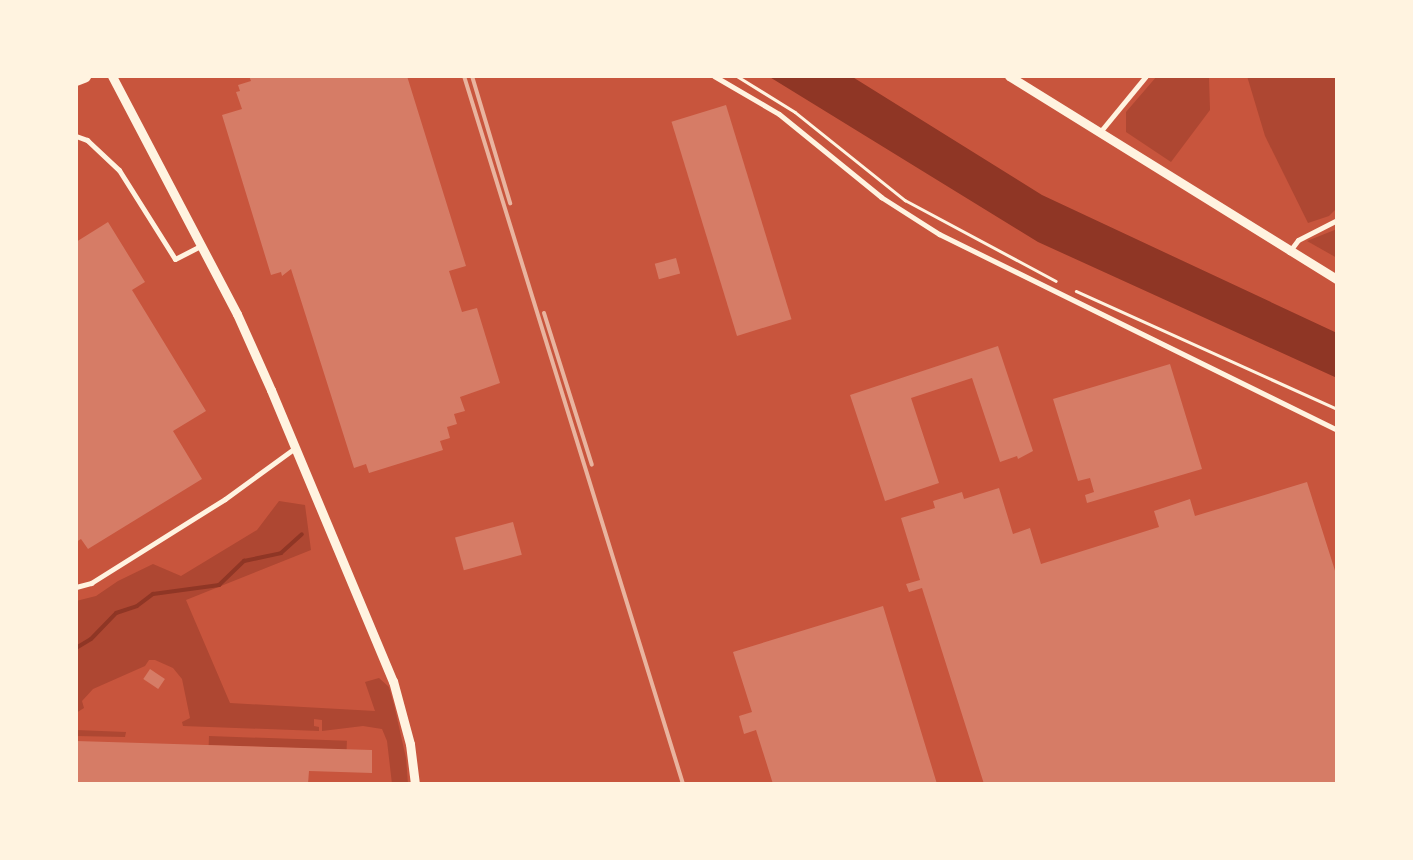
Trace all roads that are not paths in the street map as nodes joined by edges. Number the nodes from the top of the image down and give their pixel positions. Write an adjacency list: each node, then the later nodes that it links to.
1 (84, 76): 6 (highway)
2 (112, 76): 10 (street)
3 (714, 76): 13 (street)
4 (1008, 76): 7 (street)
5 (1146, 76): 7 (street)
6 (76, 79)
7 (1100, 132): 11 (street)
8 (76, 136): 10 (street)
9 (1337, 220): 11 (street)
10 (202, 246): 14 (street)
11 (1288, 252): 12 (street)
12 (1337, 279)
13 (1337, 430)
14 (296, 448): 15 (street); 16 (street)
15 (76, 587)
16 (415, 784)

